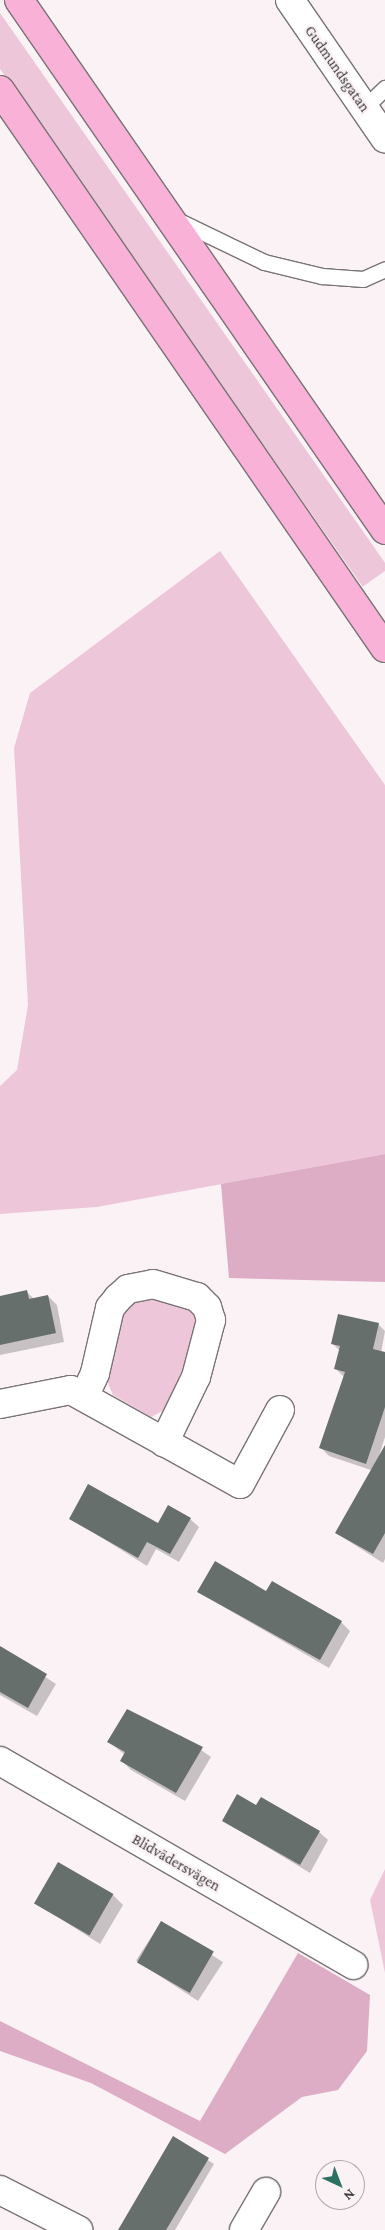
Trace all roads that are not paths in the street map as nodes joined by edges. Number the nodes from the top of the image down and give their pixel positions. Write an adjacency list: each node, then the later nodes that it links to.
1 (19, 0): 7 (highway)
2 (290, 0): 5 (street, Gudmundsgatan)
3 (385, 88): 5 (lane)
4 (0, 90): 10 (highway)
5 (364, 108): 6 (street, Gudmundsgatan)
6 (385, 138)
7 (168, 216): 8 (lane); 9 (highway)
8 (385, 269)
9 (385, 530)
10 (385, 648)
11 (84, 1397): 12 (street); 14 (street); 14 (street)
12 (0, 1404)
13 (280, 1410): 14 (street)
14 (164, 1443)
15 (0, 1761): 16 (street, Blidvädersvägen)
16 (352, 1965)
17 (0, 2190): 19 (street)
18 (266, 2192): 20 (street)
19 (78, 2230)
20 (244, 2230)

